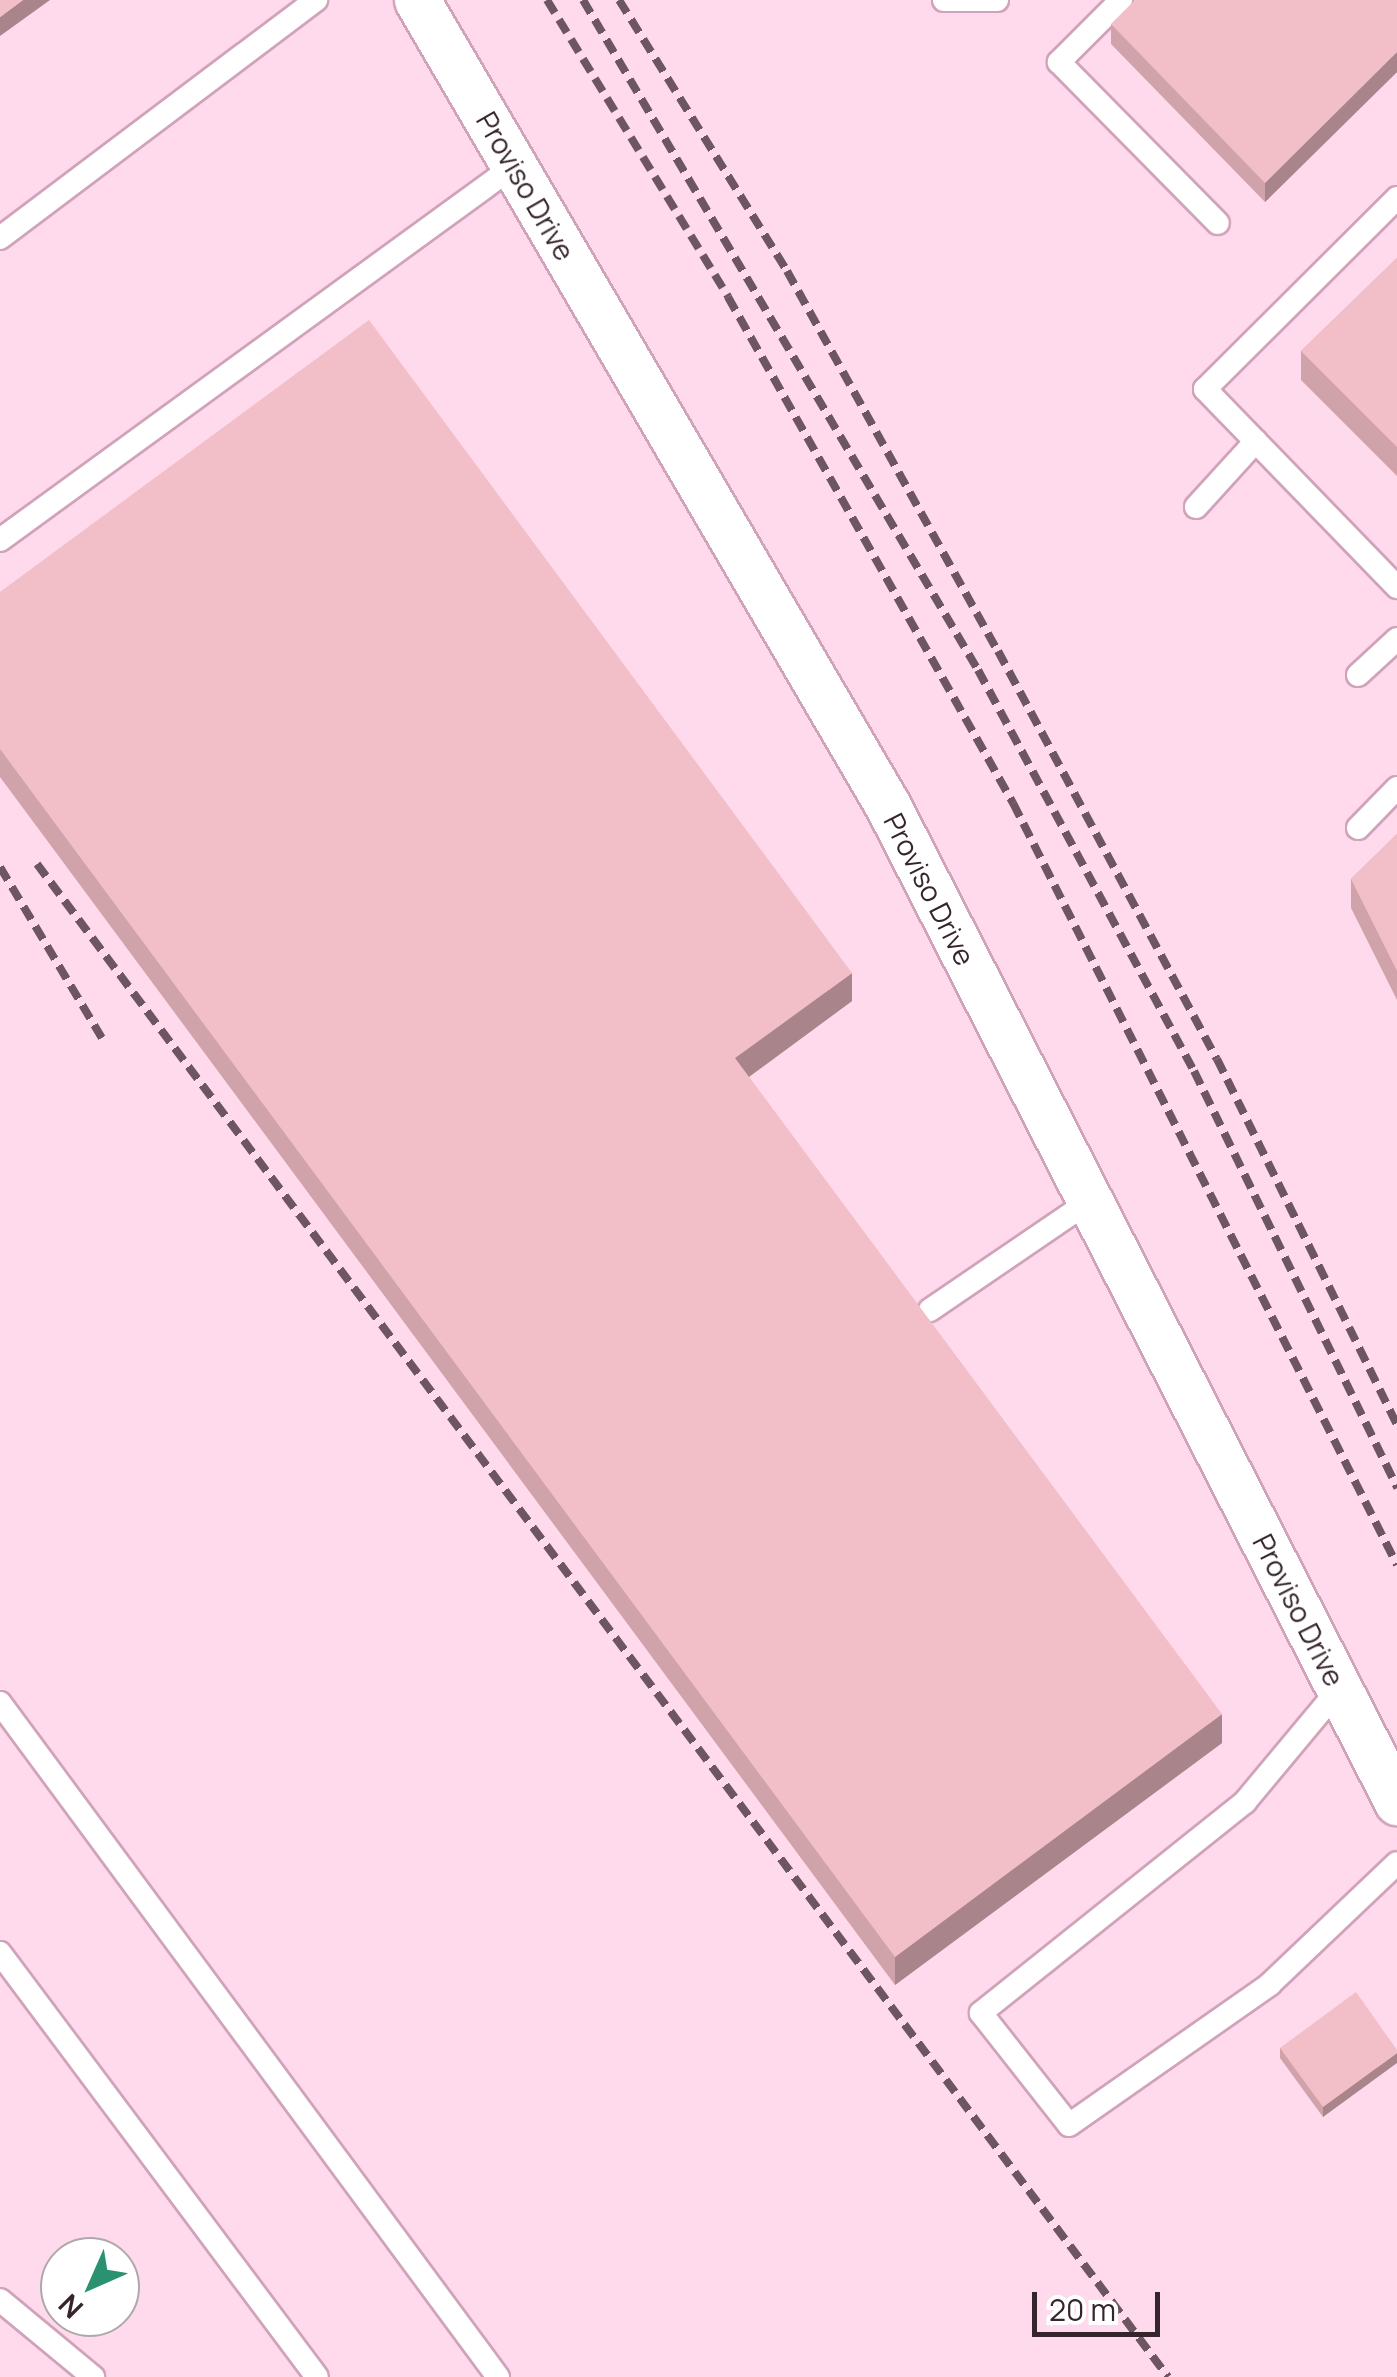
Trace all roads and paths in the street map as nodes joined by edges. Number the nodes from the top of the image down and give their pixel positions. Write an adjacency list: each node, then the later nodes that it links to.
1 (316, 0): 9 (lane)
2 (417, 0): 6 (street, Proviso Drive)
3 (944, 0): 4 (lane)
4 (997, 0)
5 (1121, 0): 8 (lane)
6 (514, 166): 12 (lane); 18 (street, Proviso Drive)
7 (1397, 198): 10 (lane)
8 (1218, 224)
9 (0, 238)
10 (1256, 441): 11 (lane); 13 (lane)
11 (1196, 507)
12 (0, 540)
13 (1397, 587)
14 (1397, 639): 15 (lane)
15 (1358, 675)
16 (1397, 788): 17 (lane)
17 (1358, 828)
18 (1090, 1200): 19 (lane); 20 (street, Proviso Drive)
19 (930, 1310)
20 (1340, 1689): 22 (street, Proviso Drive); 23 (lane)
21 (0, 1704): 28 (lane)
22 (1397, 1802)
23 (1397, 1863)
24 (0, 1953): 27 (lane)
25 (0, 2300): 26 (lane)
26 (93, 2377)
27 (316, 2377)
28 (498, 2377)

